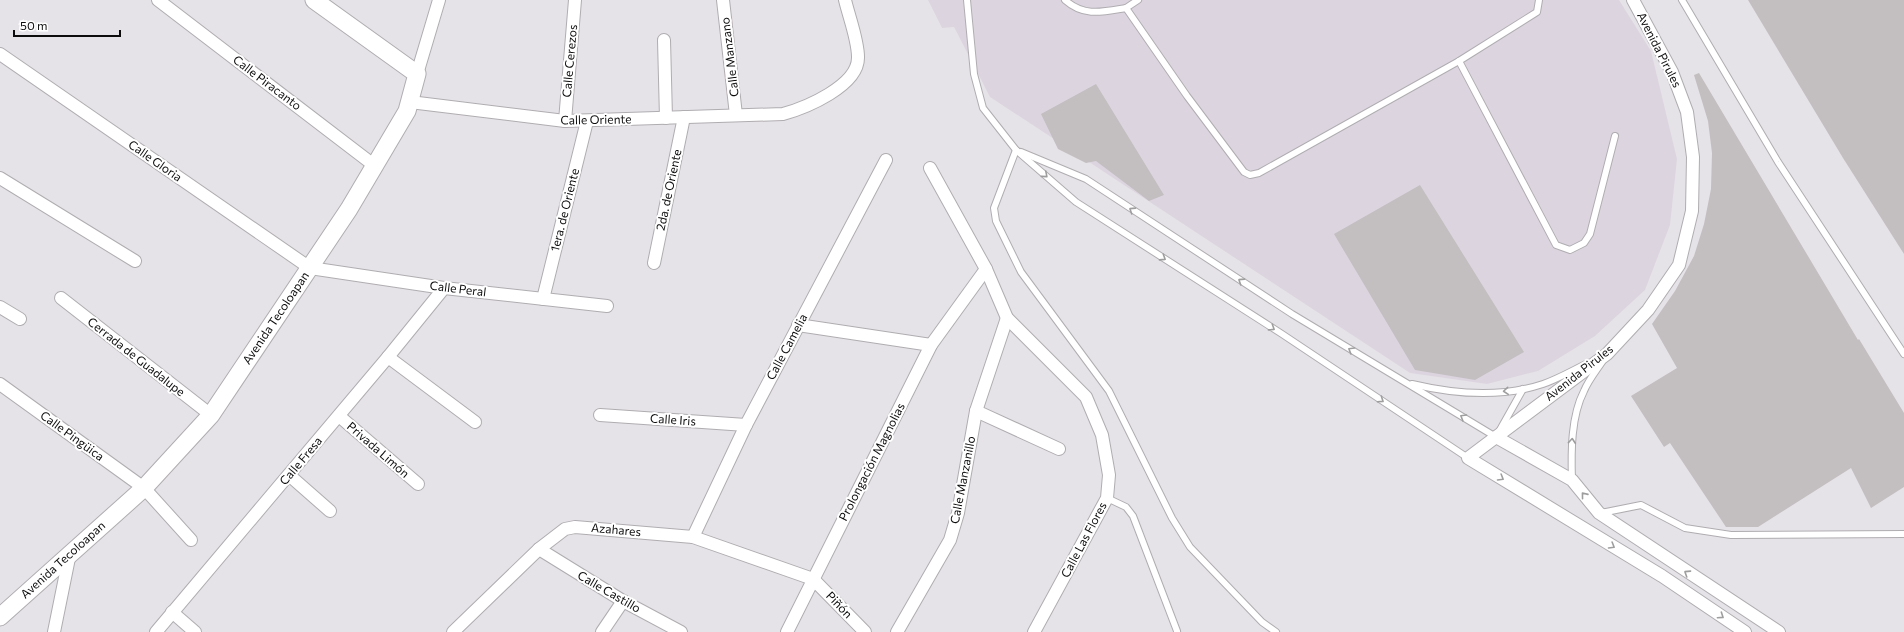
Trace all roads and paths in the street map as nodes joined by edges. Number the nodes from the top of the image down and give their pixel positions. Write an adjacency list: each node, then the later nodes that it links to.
1 (158, 0): 27 (street, Calle Piracanto)
2 (314, 0): 17 (street)
3 (439, 0): 17 (street)
4 (575, 0): 22 (street, Calle Cerezos)
5 (723, 0): 19 (street, Calle Manzano)
6 (845, 0): 19 (street, Calle Oriente)
7 (967, 0): 25 (lane)
8 (1065, 0): 13 (lane)
9 (1138, 0): 13 (lane)
10 (1539, 0): 16 (lane)
11 (1633, 0): 43 (street, Avenida Pirules)
12 (1682, 0): 44 (lane)
13 (1126, 8): 16 (lane)
14 (664, 40): 21 (street)
15 (0, 54): 32 (street, Calle Gloria)
16 (1459, 61): 24 (lane)
17 (417, 74): 18 (street, Avenida Tecoloapan)
18 (410, 102): 22 (street, Calle Oriente); 27 (street, Avenida Tecoloapan)
19 (736, 115): 20 (street, Calle Oriente)
20 (684, 117): 21 (street, Calle Oriente); 31 (street, 2da. de Oriente)
21 (666, 118): 23 (street, Calle Oriente)
22 (565, 121): 23 (street, Calle Oriente)
23 (587, 121): 36 (street, 1era. de Oriente)
24 (1615, 136)
25 (1016, 150): 46 (lane, one-way to 25); 57 (lane, one-way to 57); 87 (lane)
26 (886, 160): 41 (street, Calle Camelia)
27 (375, 166): 32 (street, Avenida Tecoloapan)
28 (930, 168): 33 (street)
29 (0, 178): 30 (street)
30 (134, 261)
31 (654, 263)
32 (310, 268): 34 (street, Calle Peral); 50 (street, Avenida Tecoloapan)
33 (986, 270): 39 (street); 42 (street, Prolongación Magnolias)
34 (444, 288): 36 (street, Calle Peral); 45 (street, Calle Fresa)
35 (61, 298): 50 (street, Cerrada de Guadalupe)
36 (543, 299): 38 (street, Calle Peral)
37 (0, 306): 40 (street)
38 (607, 306)
39 (1007, 318): 49 (street, Calle Manzanillo); 62 (street, Calle Las Flores)
40 (20, 319)
41 (798, 325): 42 (street); 54 (street, Calle Camelia)
42 (931, 345): 72 (street, Prolongación Magnolias)
43 (1607, 354): 48 (lane); 55 (street, Avenida Pirules); 59 (lane, one-way to 43)
44 (1904, 354)
45 (388, 357): 52 (street, Calle Fresa); 53 (street)
46 (1404, 382): 48 (lane, one-way to 46); 55 (lane, one-way to 46)
47 (0, 384): 61 (street, Calle Pingüica)
48 (1522, 389): 55 (lane)
49 (976, 411): 56 (street); 85 (street, Calle Manzanillo)
50 (211, 415): 61 (street, Avenida Tecoloapan)
51 (600, 415): 54 (street, Calle Iris)
52 (339, 416): 58 (street, Calle Fresa); 60 (street, Privada Limón)
53 (475, 422)
54 (746, 425): 66 (street, Calle Camelia)
55 (1496, 437): 57 (street, Avenida Pirules); 59 (street)
56 (1059, 449)
57 (1468, 458): 71 (street, one-way to 71)
58 (289, 475): 63 (street); 74 (street, Calle Fresa)
59 (1572, 480): 64 (street, one-way to 59)
60 (418, 484)
61 (144, 488): 67 (street, Calle Pingüica); 69 (street, Avenida Tecoloapan)
62 (1107, 498): 76 (lane); 86 (street, Calle Las Flores)
63 (330, 511)
64 (1599, 513): 65 (lane); 70 (street)
65 (1904, 534)
66 (693, 537): 68 (street, Azahares); 72 (street, Azahares)
67 (191, 540)
68 (539, 549): 73 (street, Calle Castillo); 80 (street, Azahares)
69 (70, 553): 75 (street, Avenida Tecoloapan); 77 (street)
70 (1671, 562): 71 (street); 89 (street, one-way to 70)
71 (1662, 576): 88 (street, one-way to 88)
72 (813, 578): 83 (street, Prolongación Magnolias); 84 (street, Piñón)
73 (623, 601): 81 (street); 82 (street, Calle Castillo)
74 (172, 612): 78 (street, Calle Fresa); 79 (street)
75 (0, 617)
76 (1177, 631)
77 (54, 632)
78 (156, 632)
79 (195, 632)
80 (453, 632)
81 (602, 632)
82 (681, 632)
83 (787, 632)
84 (865, 632)
85 (898, 632)
86 (1034, 632)
87 (1276, 632)
88 (1745, 632)
89 (1779, 632)

